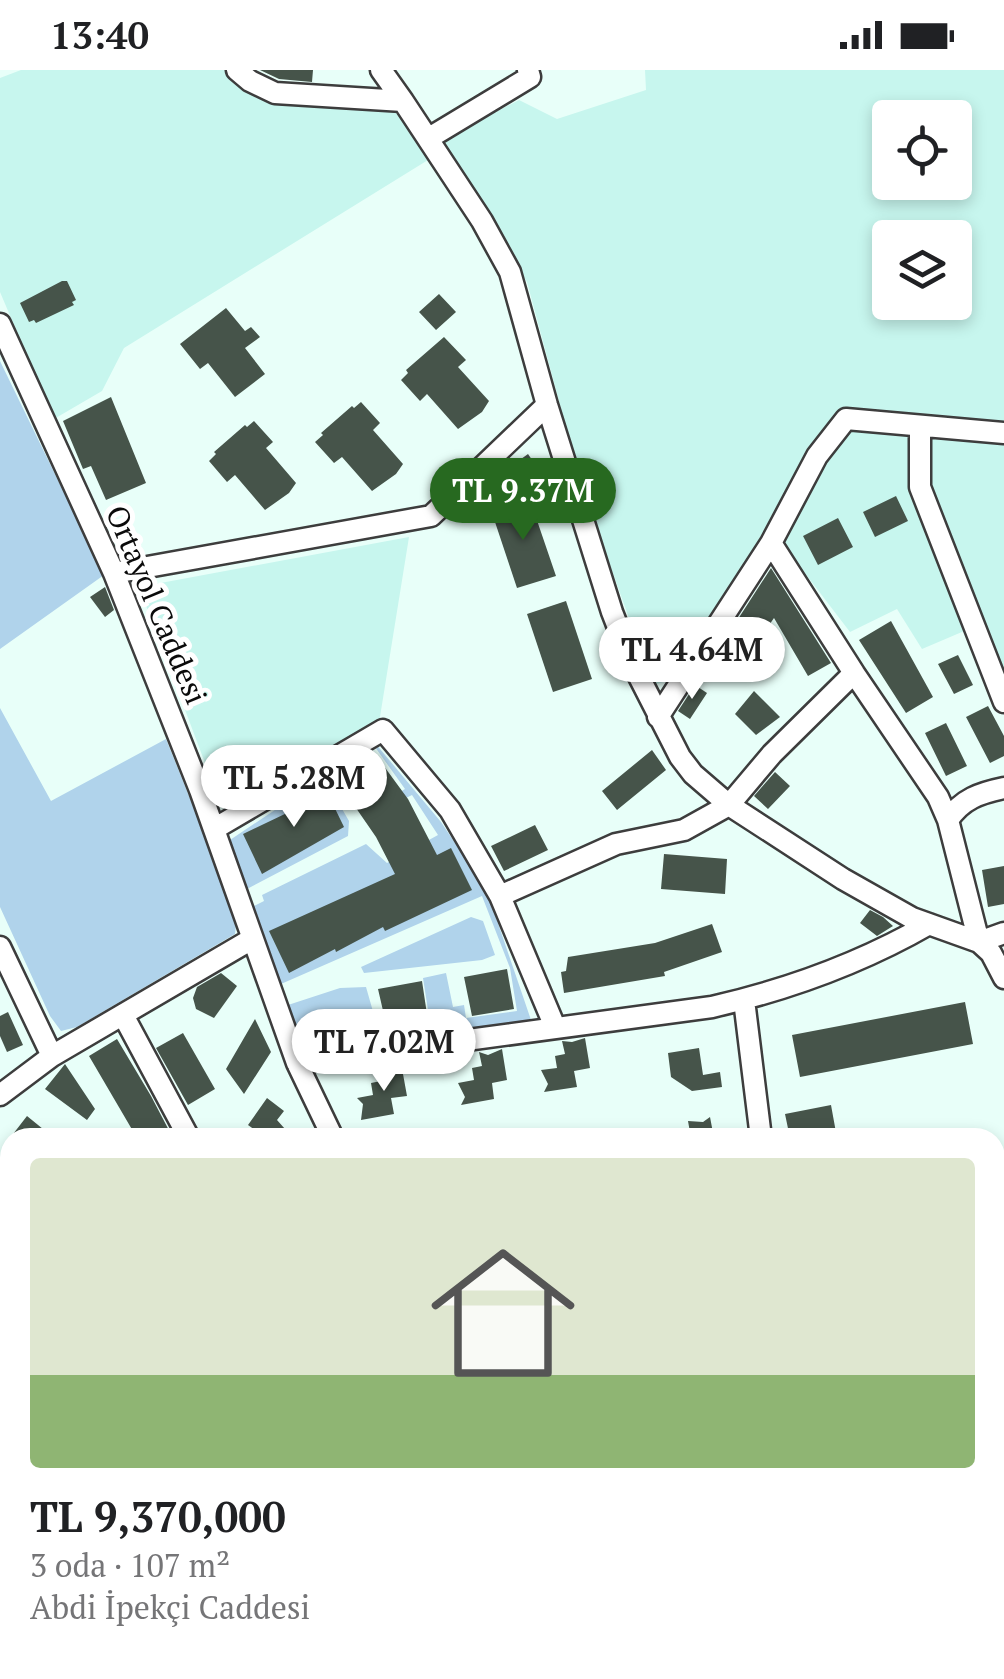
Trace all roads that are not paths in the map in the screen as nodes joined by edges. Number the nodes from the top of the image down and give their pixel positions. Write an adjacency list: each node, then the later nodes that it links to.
1 (237, 70): 4 (street)
2 (381, 70): 4 (street)
3 (528, 70): 5 (street)
4 (402, 101): 5 (street)
5 (429, 138): 7 (street)
6 (0, 324): 11 (street, Ortayol Caddesi)
7 (547, 405): 11 (street); 14 (street)
8 (920, 427): 9 (street); 10 (street); 13 (street)
9 (1004, 433)
10 (771, 543): 12 (street); 14 (street)
11 (114, 574): 18 (street, Ortayol Caddesi)
12 (854, 673): 16 (street); 17 (street)
13 (1004, 702)
14 (658, 717): 16 (street)
15 (1004, 788): 17 (street)
16 (729, 805): 19 (street); 20 (street)
17 (948, 820): 23 (street)
18 (214, 830): 19 (street); 22 (street, Ortayol Caddesi)
19 (500, 896): 28 (street)
20 (929, 924): 23 (street); 26 (street)
21 (1004, 933): 23 (street)
22 (252, 939): 27 (street); 30 (street, Ortayol Caddesi)
23 (979, 942): 25 (street)
24 (0, 947): 29 (street)
25 (1004, 978)
26 (744, 1000): 28 (street); 34 (street)
27 (123, 1014): 29 (street); 32 (street)
28 (555, 1028): 30 (street)
29 (52, 1056): 31 (street)
30 (297, 1062): 33 (street, Ortayol Caddesi)
31 (1, 1096)
32 (184, 1128)
33 (328, 1128)
34 (760, 1128)

